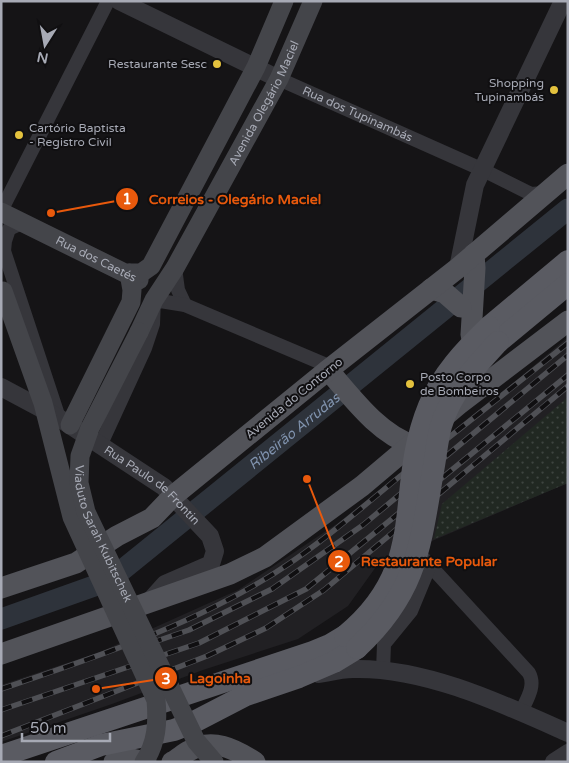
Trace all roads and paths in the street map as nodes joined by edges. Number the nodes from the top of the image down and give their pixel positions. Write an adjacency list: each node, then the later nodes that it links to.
1 (108, 1): 11 (street)
2 (119, 1): 6 (street, Rua dos Tupinambás)
3 (284, 1): 6 (main road, Avenida Olegário Maciel)
4 (313, 1): 7 (main road, Avenida Olegário Maciel)
5 (563, 1): 8 (street)
6 (256, 67): 7 (street, Rua dos Tupinambás); 15 (main road, Avenida Olegário Maciel)
7 (279, 79): 8 (street, Rua dos Tupinambás); 14 (main road, Avenida Olegário Maciel)
8 (481, 169): 10 (street, Rua dos Tupinambás); 18 (street)
9 (568, 174): 10 (main road, Avenida do Contorno)
10 (544, 194): 18 (main road, Avenida do Contorno)
11 (1, 212): 12 (main road, Rua dos Caetés)
12 (22, 223): 15 (main road, Rua dos Caetés); 25 (street)
13 (568, 261): 18 (highway, Avenida do Contorno)
14 (175, 268): 19 (main road, Avenida Olegário Maciel); 20 (street)
15 (129, 273): 19 (main road, Rua dos Caetés); 25 (main road)
16 (568, 284): 18 (highway, Avenida do Contorno)
17 (2, 287): 32 (main road, Viaduto Sarah Kubitschek, bridge)
18 (466, 299): 21 (main road); 22 (main road, Avenida do Contorno); 24 (main road); 33 (highway, Avenida do Contorno, bridge)
19 (154, 300): 20 (street); 27 (street); 29 (main road, Viaduto Sarah Kubitschek, bridge)
20 (185, 306): 22 (street)
21 (568, 320): 24 (main road)
22 (326, 370): 26 (main road); 28 (main road, Avenida do Contorno)
23 (1, 387): 25 (street, Rua Paulo de Frontin)
24 (458, 405): 26 (main road)
25 (64, 421): 27 (street, Rua Paulo de Frontin)
26 (413, 445): 31 (main road)
27 (100, 446): 28 (street, Rua Paulo de Frontin)
28 (179, 502): 30 (main road, Avenida do Contorno); 31 (street, Rua Paulo de Frontin)
29 (120, 582): 32 (main road, bridge); 46 (main road, Viaduto Sarah Kubitschek, bridge)
30 (1, 588)
31 (148, 603): 34 (main road)
32 (129, 640): 44 (main road, Viaduto Sarah Kubitschek, bridge)
33 (351, 642): 36 (highway, Avenida do Contorno); 39 (highway, Avenida do Contorno)
34 (1, 654)
35 (383, 671): 36 (street); 37 (street); 37 (street)
36 (299, 677): 42 (highway, Avenida do Contorno)
37 (521, 712): 38 (street)
38 (568, 733)
39 (12, 752): 41 (highway, Avenida do Contorno)
40 (568, 753): 48 (street)
41 (2, 762)
42 (56, 762)
43 (115, 762): 44 (main road)
44 (145, 762)
45 (172, 762): 47 (main road)
46 (214, 762)
47 (255, 762)
48 (554, 762)

